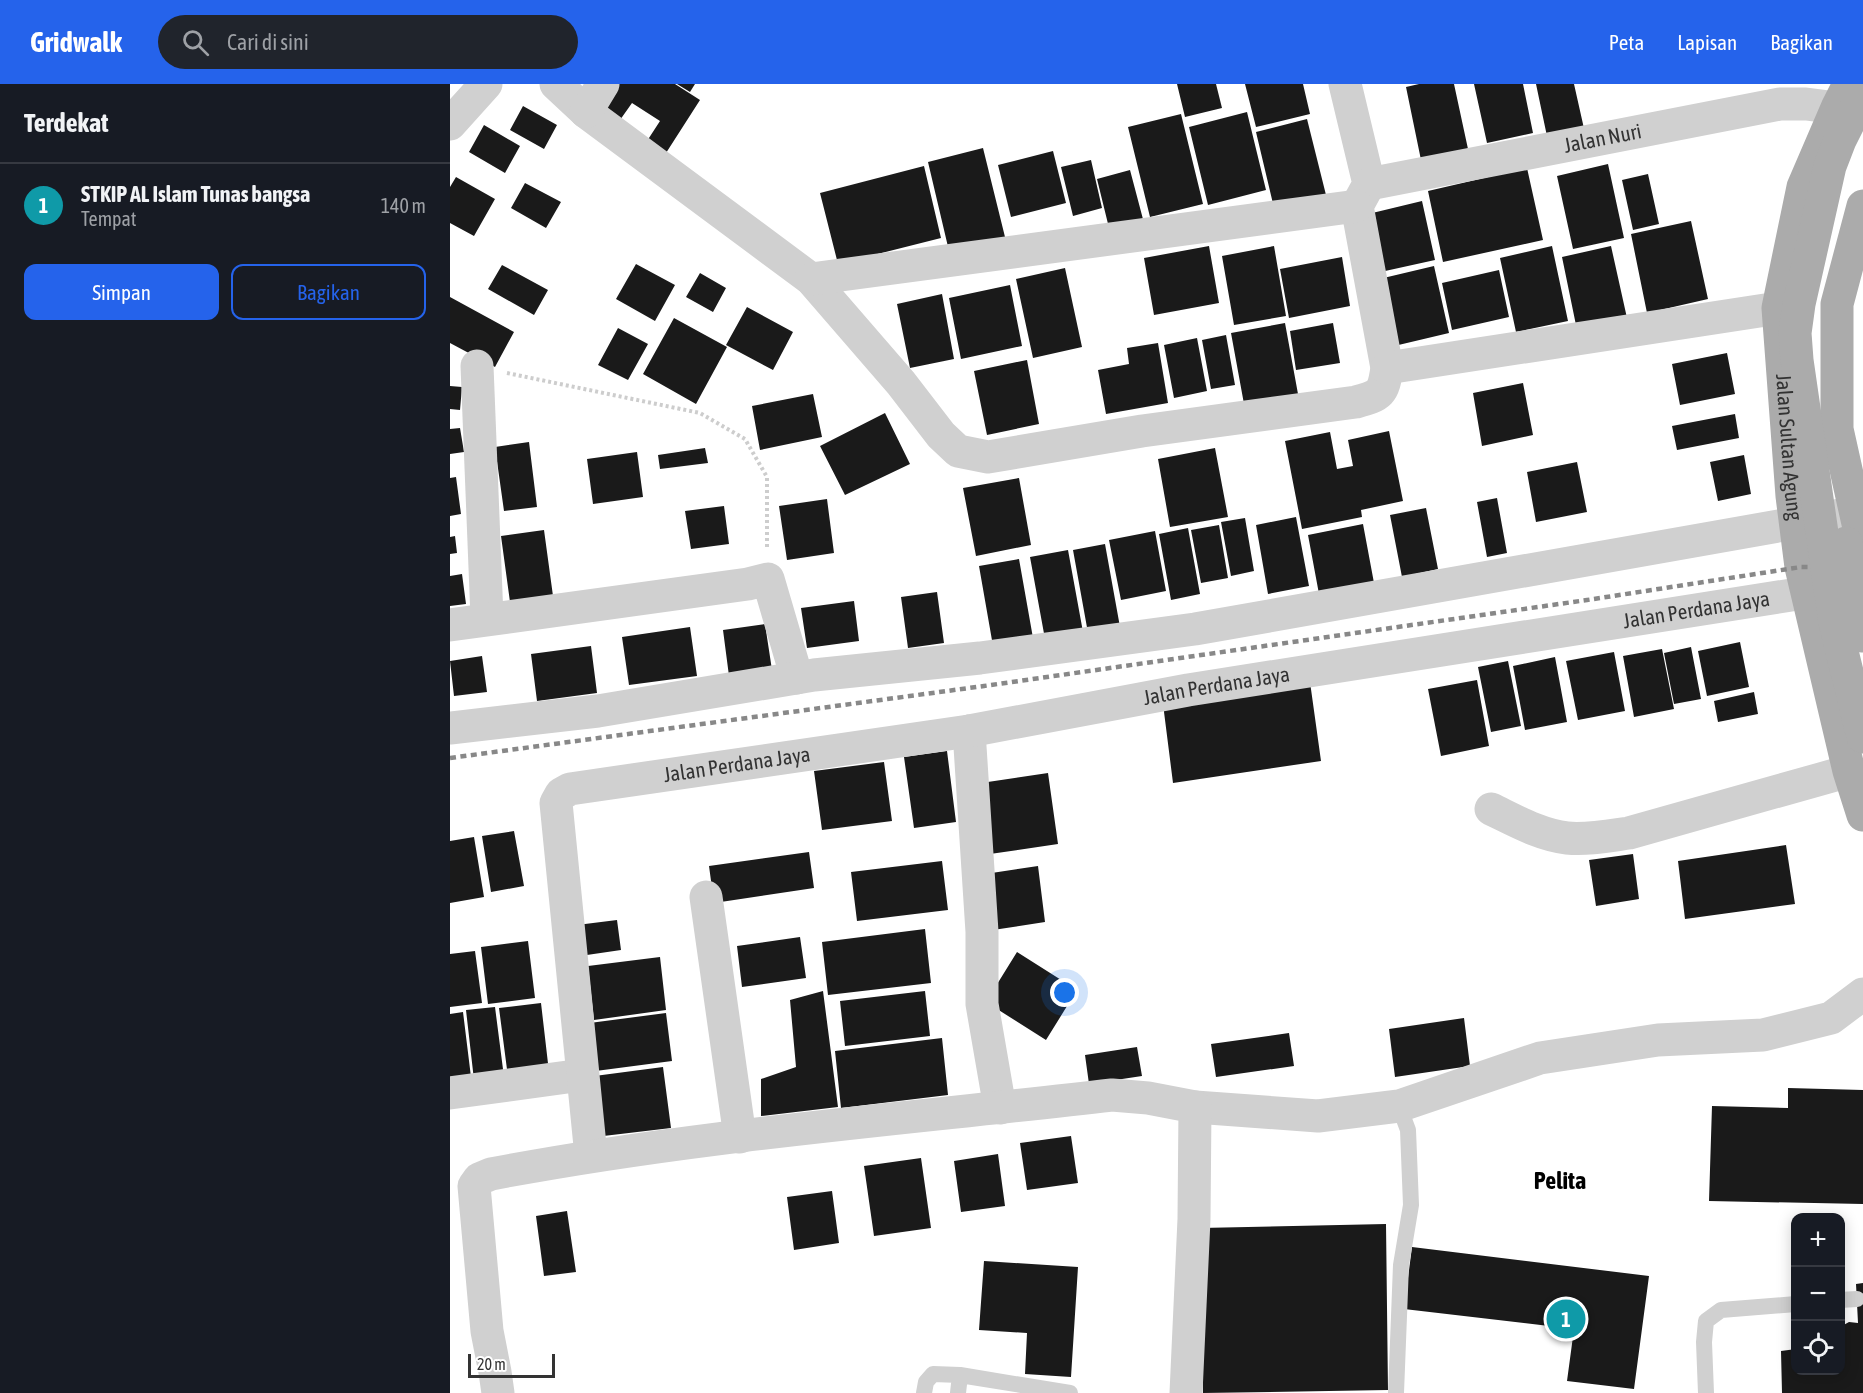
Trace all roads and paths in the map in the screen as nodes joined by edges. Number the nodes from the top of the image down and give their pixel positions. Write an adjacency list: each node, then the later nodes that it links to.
1 (486, 84): 7 (street)
2 (556, 84): 6 (street)
3 (603, 84): 6 (street)
4 (1346, 84): 9 (street)
5 (1850, 95): 9 (street, Jalan Nuri); 13 (main road, Jalan Sultan Agung); 26 (main road, bridge)
6 (586, 112): 11 (street)
7 (450, 124)
8 (1863, 136): 24 (main road, bridge)
9 (1363, 195): 11 (street, Jalan Nuri); 15 (street)
10 (1863, 206): 12 (main road)
11 (811, 279): 15 (street)
12 (1853, 281): 16 (main road)
13 (1778, 308): 15 (street); 17 (main road, Jalan Sultan Agung)
14 (477, 366): 19 (path); 22 (street)
15 (1387, 368)
16 (1860, 512): 17 (street); 18 (main road)
17 (1795, 523): 21 (main road, Jalan Sultan Agung); 25 (street)
18 (1863, 546)
19 (768, 579): 22 (street); 25 (street)
20 (1863, 584): 21 (street, Jalan Perdana Jaya)
21 (1807, 592): 26 (main road, Jalan Sultan Agung); 28 (street, Jalan Perdana Jaya)
22 (487, 618): 23 (street)
23 (450, 625)
24 (1863, 636)
25 (797, 678): 27 (street)
26 (1854, 723): 29 (main road, Jalan Sultan Agung)
27 (450, 728)
28 (969, 731): 34 (street, Jalan Perdana Jaya); 38 (street)
29 (1849, 771): 30 (street); 31 (main road, Jalan Sultan Agung)
30 (1491, 809)
31 (1863, 815)
32 (706, 897): 39 (street)
33 (1863, 994): 36 (street)
34 (582, 1075): 35 (street); 40 (street)
35 (450, 1093)
36 (1399, 1106): 37 (street); 48 (lane)
37 (1195, 1107): 38 (street); 47 (street)
38 (1000, 1108): 39 (street)
39 (740, 1137): 40 (street)
40 (591, 1156): 43 (street)
41 (1791, 1304): 49 (lane)
42 (960, 1375): 44 (lane); 45 (lane); 46 (lane)
43 (498, 1393)
44 (924, 1393)
45 (958, 1393)
46 (1070, 1393)
47 (1186, 1393)
48 (1396, 1393)
49 (1706, 1393)

